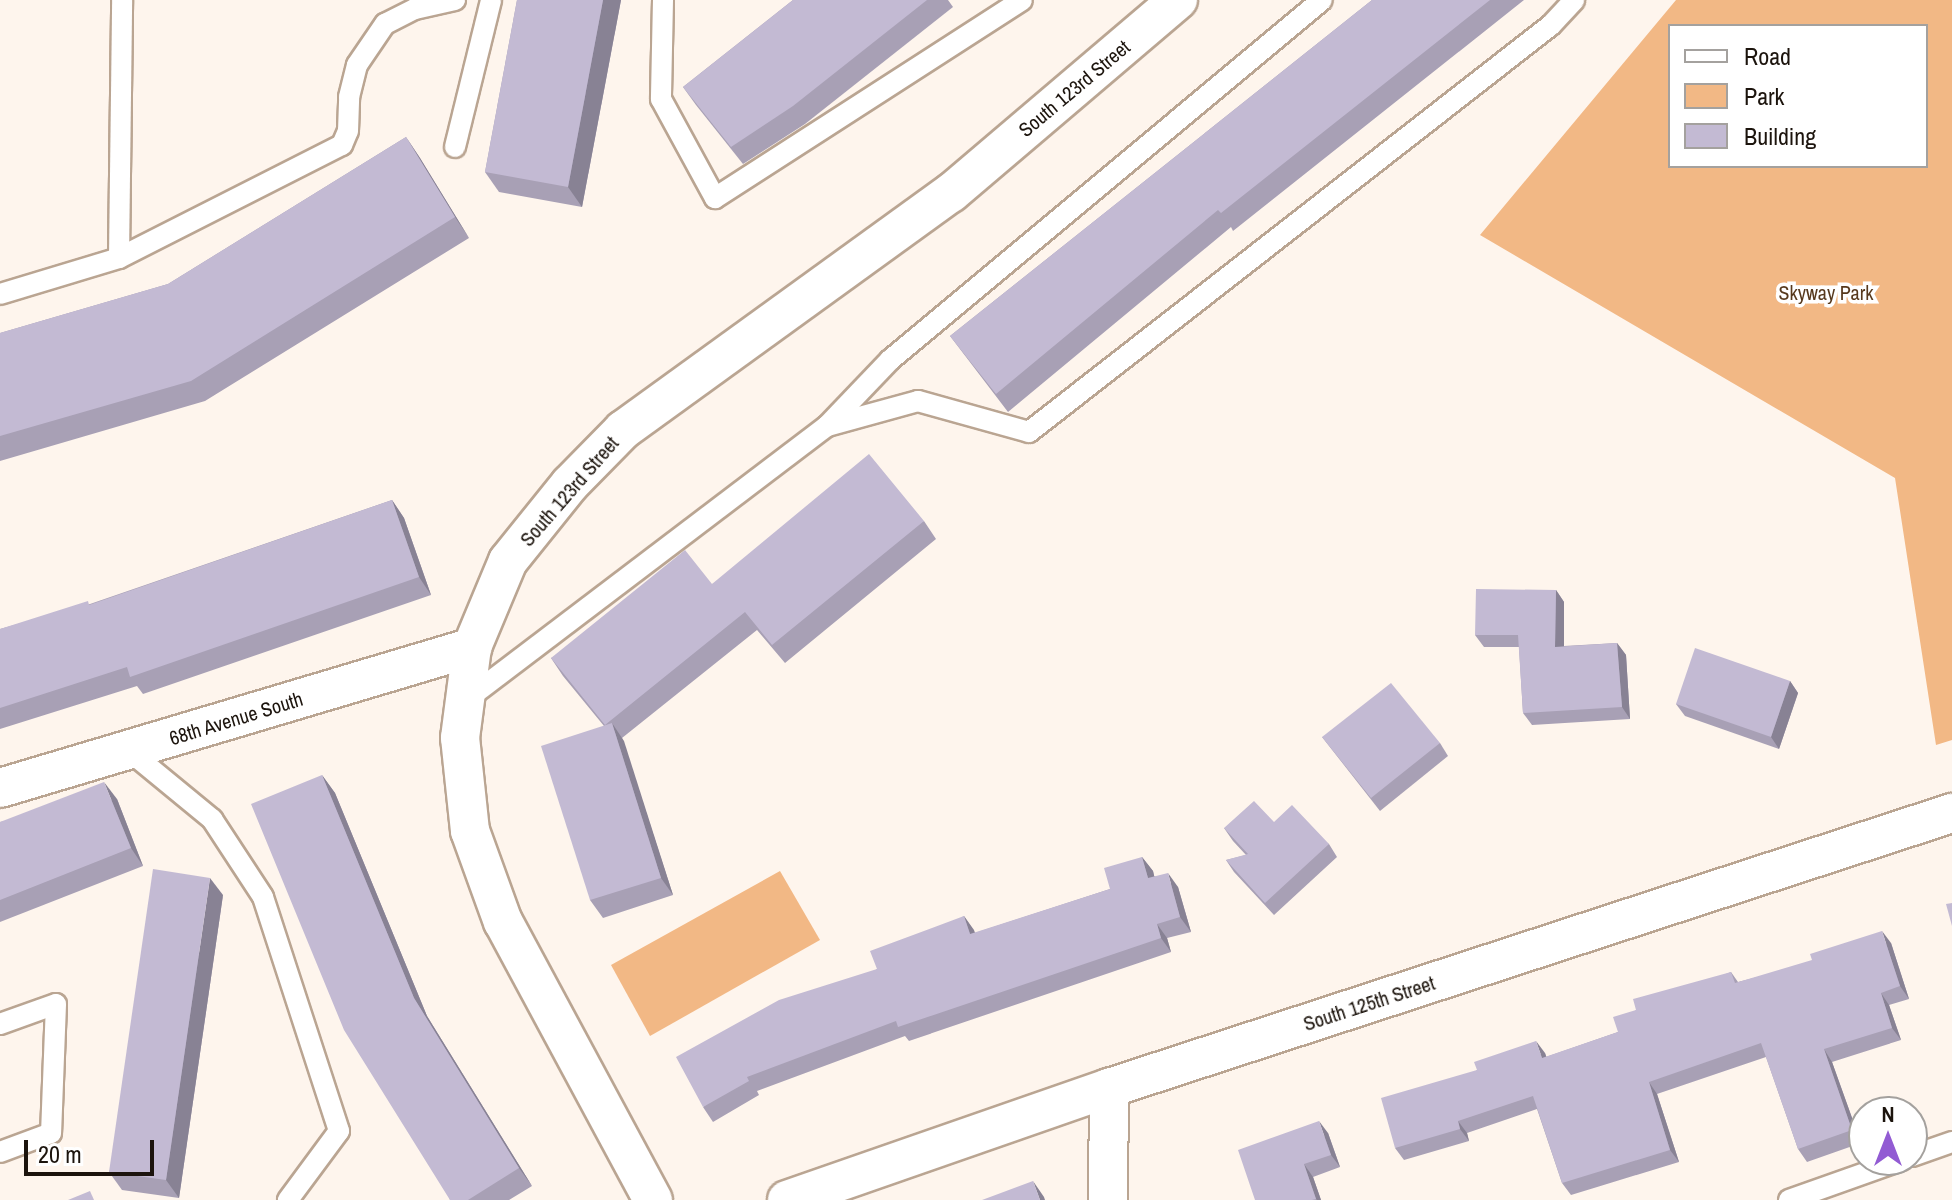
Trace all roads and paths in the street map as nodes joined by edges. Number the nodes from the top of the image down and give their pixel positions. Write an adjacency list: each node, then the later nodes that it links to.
1 (122, 0): 10 (lane)
2 (455, 0): 10 (lane)
3 (491, 0): 9 (lane)
4 (663, 0): 5 (lane)
5 (1022, 0)
6 (1178, 0): 13 (street, South 123rd Street)
7 (1322, 0): 12 (lane)
8 (1574, 0): 12 (lane)
9 (455, 147)
10 (119, 258): 11 (lane)
11 (0, 294)
12 (827, 426): 14 (lane)
13 (472, 647): 14 (street, South 123rd Street); 15 (street, 68th Avenue South)
14 (466, 700): 25 (street, South 123rd Street)
15 (128, 750): 16 (street, 68th Avenue South); 24 (lane)
16 (0, 788)
17 (1952, 813): 19 (street, South 125th Street)
18 (0, 1024): 22 (lane)
19 (1109, 1088): 26 (street, South 125th Street); 27 (street)
20 (1952, 1142): 21 (lane)
21 (1928, 1150)
22 (0, 1152)
23 (1857, 1176): 28 (lane)
24 (288, 1200)
25 (653, 1200)
26 (787, 1200)
27 (1108, 1200)
28 (1789, 1200)

